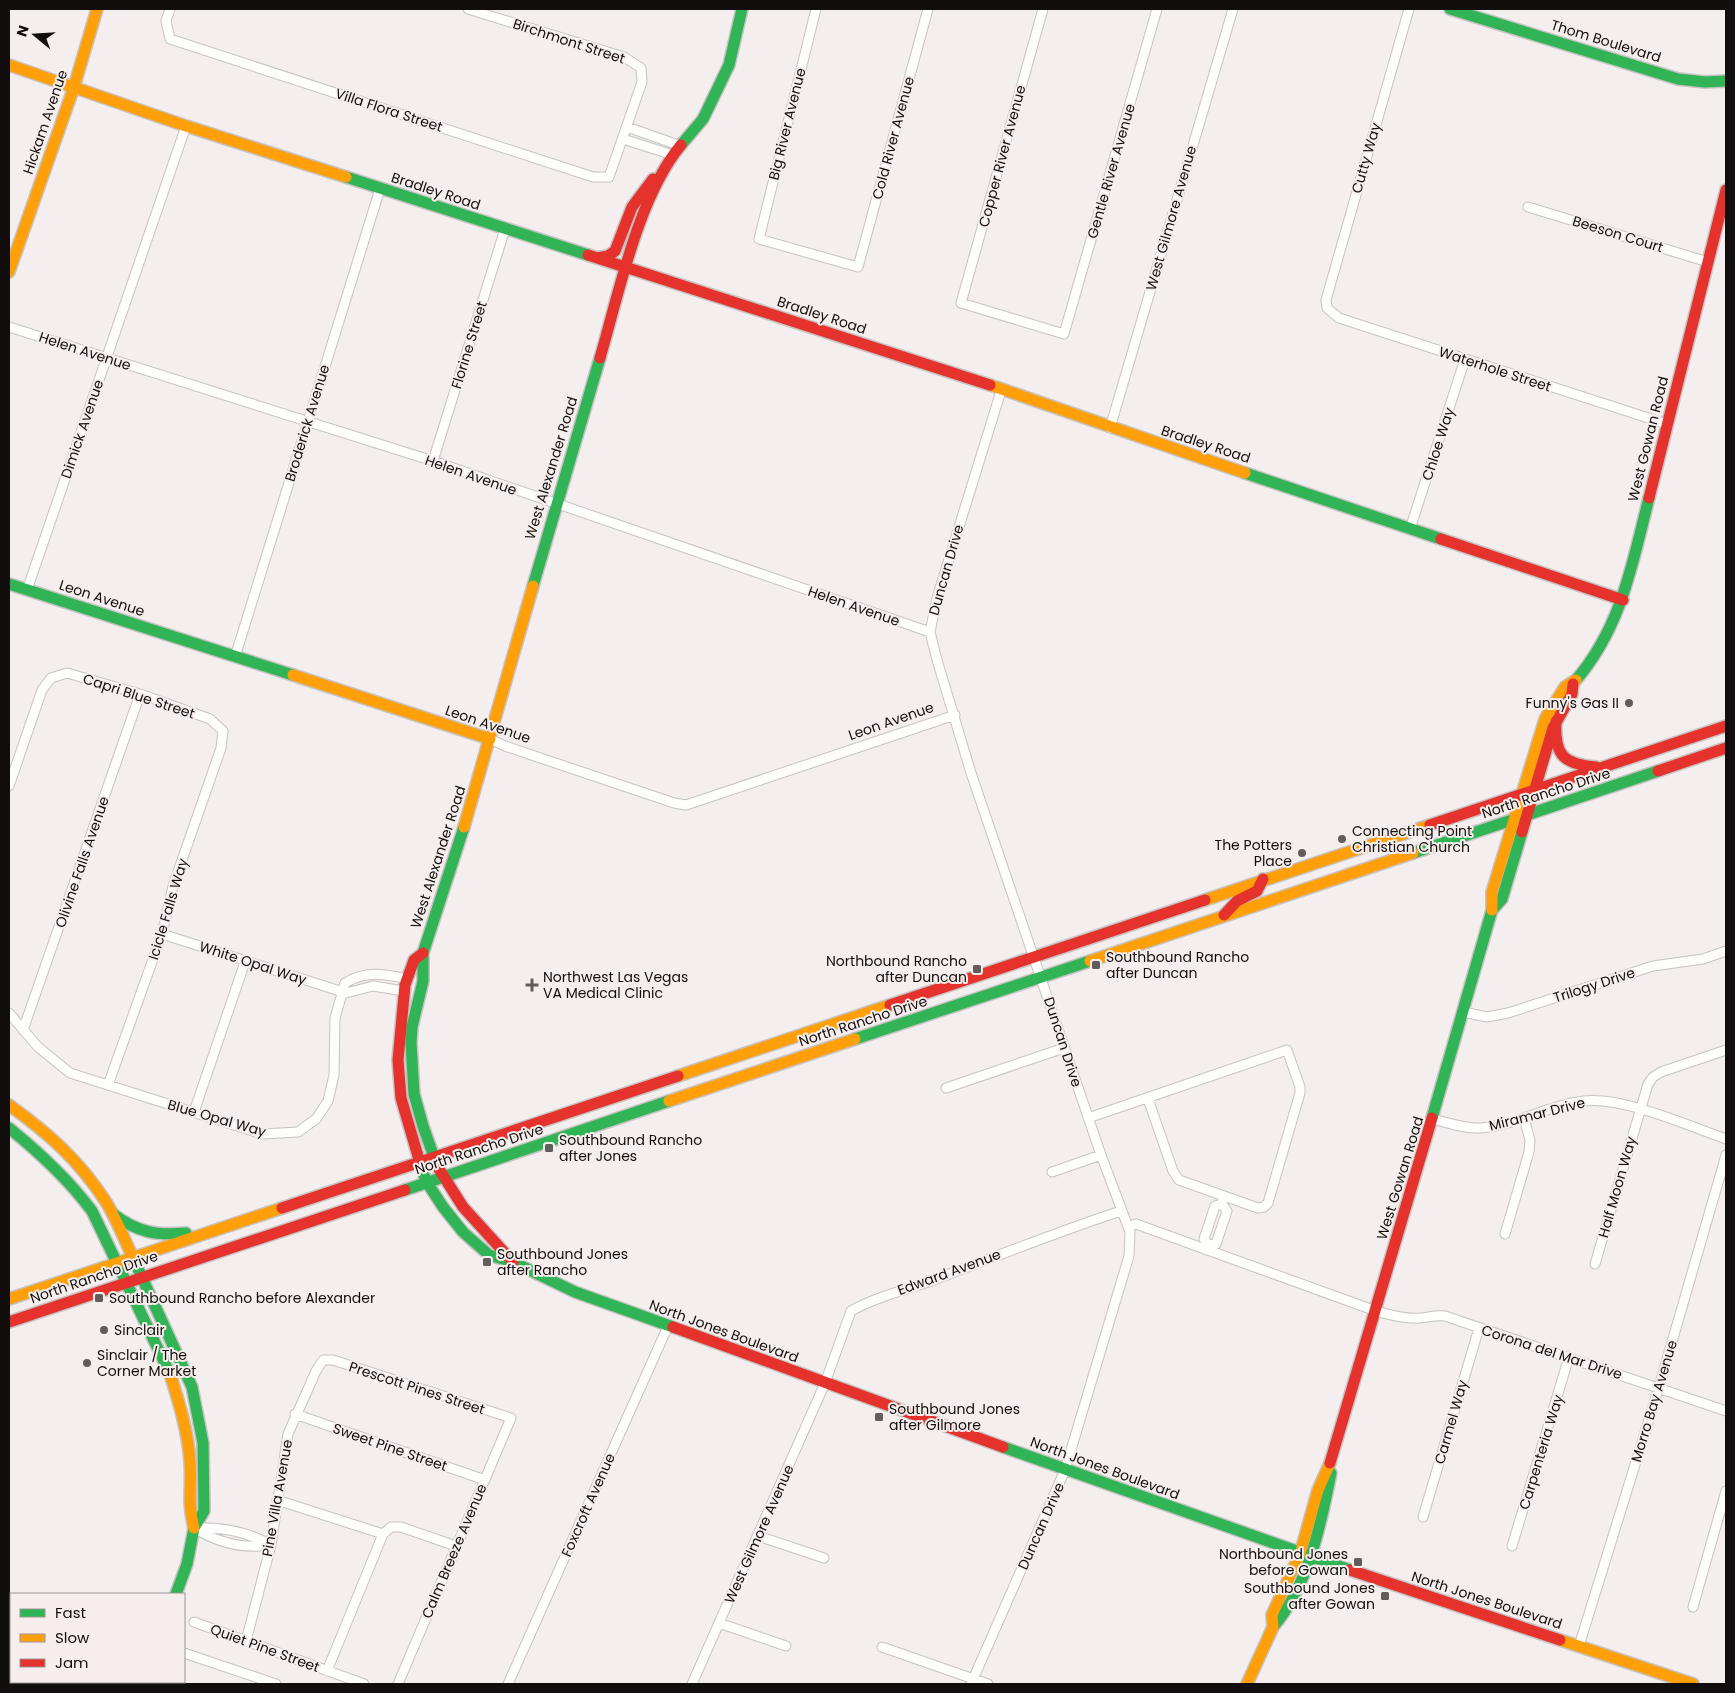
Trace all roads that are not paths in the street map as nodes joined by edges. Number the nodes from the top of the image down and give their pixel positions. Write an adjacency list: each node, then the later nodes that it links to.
1 (97, 9): 14 (main road, Hickam Avenue)
2 (170, 9): 17 (street, Villa Flora Street)
3 (468, 9): 16 (street, Birchmont Street)
4 (742, 9): 18 (main road, West Alexander Road)
5 (816, 9): 27 (street, Big River Avenue)
6 (928, 9): 27 (street, Cold River Avenue)
7 (1043, 9): 32 (street, Copper River Avenue)
8 (1158, 9): 32 (street, Gentle River Avenue)
9 (1233, 9): 38 (street, West Gilmore Avenue)
10 (1409, 9): 30 (street, Cutty Way)
11 (1450, 9): 13 (main road, Thom Boulevard)
12 (9, 65): 14 (main road, Bradley Road)
13 (1726, 81)
14 (74, 87): 15 (main road, Bradley Road); 29 (main road, Hickam Avenue)
15 (186, 126): 21 (main road, Bradley Road); 33 (street, Dimick Avenue)
16 (627, 127): 17 (street); 18 (street)
17 (623, 139): 19 (street)
18 (681, 146): 19 (main road, West Alexander Road)
19 (673, 155): 20 (main road, West Alexander Road)
20 (666, 168): 25 (main road); 28 (main road, West Alexander Road)
21 (380, 189): 24 (main road, Bradley Road); 36 (street, Broderick Avenue)
22 (1726, 190): 26 (main road, West Gowan Road)
23 (1528, 207): 26 (street, Beeson Court)
24 (505, 229): 25 (main road, Bradley Road); 39 (street, Florine Street)
25 (597, 258): 28 (main road, Bradley Road)
26 (1708, 262): 37 (main road, West Gowan Road)
27 (858, 267)
28 (628, 268): 35 (main road, Bradley Road); 40 (main road, West Alexander Road)
29 (9, 272)
30 (1327, 308): 34 (street, Waterhole Street)
31 (9, 326): 33 (street, Helen Avenue)
32 (1064, 334)
33 (106, 358): 36 (street, Helen Avenue); 43 (street, Dimick Avenue)
34 (1465, 359): 37 (street, Waterhole Street); 41 (street, Chloe Way)
35 (1001, 391): 38 (main road, Bradley Road); 45 (street, Duncan Drive)
36 (308, 422): 39 (street, Helen Avenue); 46 (street, Broderick Avenue)
37 (1667, 424): 44 (main road, West Gowan Road)
38 (1110, 428): 41 (main road, Bradley Road)
39 (433, 461): 40 (street, Helen Avenue)
40 (556, 505): 45 (street, Helen Avenue); 53 (main road, West Alexander Road)
41 (1410, 529): 44 (main road, Bradley Road)
42 (9, 584): 43 (main road, Leon Avenue)
43 (27, 590): 46 (main road, Leon Avenue)
44 (1623, 600): 47 (main road, West Gowan Road)
45 (930, 632): 49 (street, Duncan Drive)
46 (235, 657): 53 (main road, Leon Avenue)
47 (1573, 684): 50 (main road, West Gowan Road); 58 (main road, West Gowan Road)
48 (140, 694): 52 (street, Capri Blue Street); 56 (street, Capri Blue Street); 77 (street, Olivine Falls Avenue)
49 (955, 714): 53 (street, Leon Avenue); 69 (street, Duncan Drive)
50 (1556, 721): 55 (main road); 57 (main road, West Gowan Road)
51 (1726, 726): 55 (main road, North Rancho Drive)
52 (222, 731): 66 (street, Icicle Falls Way)
53 (490, 739): 68 (main road, West Alexander Road)
54 (1726, 748): 59 (main road, North Rancho Drive)
55 (1601, 768): 57 (main road, North Rancho Drive)
56 (9, 786)
57 (1534, 791): 58 (main road, North Rancho Drive); 59 (main road, West Gowan Road)
58 (1520, 796): 60 (main road, West Gowan Road); 61 (main road, North Rancho Drive)
59 (1527, 814): 60 (main road, North Rancho Drive); 64 (main road, West Gowan Road)
60 (1514, 819): 63 (main road, North Rancho Drive); 64 (main road, West Gowan Road)
61 (1293, 870): 62 (main road, North Rancho Drive); 63 (main road)
62 (1263, 880): 65 (main road); 69 (main road, North Rancho Drive)
63 (1291, 894): 65 (main road, North Rancho Drive)
64 (1492, 910): 75 (main road, West Gowan Road)
65 (1222, 917): 71 (main road, North Rancho Drive)
66 (162, 934): 70 (street, White Opal Way); 80 (street, Icicle Falls Way)
67 (1726, 951): 75 (street, Trilogy Drive)
68 (424, 953): 72 (main road, West Alexander Road); 93 (main road, West Alexander Road)
69 (1035, 956): 71 (street, Duncan Drive); 93 (main road, North Rancho Drive)
70 (245, 962): 74 (street, White Opal Way); 85 (street)
71 (1041, 977): 78 (street, Duncan Drive); 96 (main road, North Rancho Drive)
72 (408, 979): 73 (main road, West Alexander Road); 74 (street, Blue Opal Way)
73 (404, 991): 74 (street); 94 (main road, West Alexander Road)
74 (344, 992): 85 (street, Blue Opal Way)
75 (1463, 1012): 88 (main road, West Gowan Road)
76 (9, 1013): 77 (street, Blue Opal Way)
77 (24, 1030): 80 (street, Blue Opal Way)
78 (1064, 1048): 81 (street); 86 (street, Duncan Drive)
79 (1726, 1050): 84 (street, Half Moon Way)
80 (108, 1085): 85 (street, Blue Opal Way)
81 (946, 1088)
82 (1148, 1099): 86 (street); 98 (street); 98 (street)
83 (9, 1105): 100 (main road)
84 (1640, 1110): 87 (street, Miramar Drive); 90 (street, Miramar Drive); 108 (street, Half Moon Way)
85 (194, 1112)
86 (1088, 1118): 91 (street, Duncan Drive)
87 (1524, 1118): 88 (street, Miramar Drive); 103 (street)
88 (1433, 1119): 112 (main road, West Gowan Road)
89 (9, 1128): 107 (main road)
90 (1726, 1139)
91 (1101, 1155): 95 (street); 99 (street, Duncan Drive)
92 (1726, 1155): 120 (street, Morro Bay Avenue)
93 (434, 1157): 94 (main road, North Rancho Drive); 96 (main road, North Jones Boulevard)
94 (420, 1163): 97 (main road, North Jones Boulevard); 102 (main road, North Rancho Drive)
95 (1052, 1172)
96 (442, 1176): 97 (main road, North Rancho Drive); 106 (main road, North Jones Boulevard)
97 (426, 1181): 106 (main road, North Jones Boulevard); 109 (main road, North Rancho Drive)
98 (1223, 1200): 104 (street)
99 (1121, 1211): 101 (street, Duncan Drive); 119 (street, Edward Avenue)
100 (113, 1214): 102 (main road); 105 (main road)
101 (1128, 1226): 104 (street); 125 (street, Duncan Drive)
102 (214, 1230): 105 (main road, North Rancho Drive)
103 (1505, 1234)
104 (1207, 1248): 112 (street)
105 (132, 1258): 107 (main road, North Rancho Drive); 109 (main road)
106 (513, 1262): 114 (main road, North Jones Boulevard)
107 (118, 1263): 110 (main road); 111 (main road, North Rancho Drive)
108 (1595, 1264)
109 (141, 1277): 110 (main road, North Rancho Drive); 124 (main road)
110 (127, 1282): 113 (main road, North Rancho Drive); 118 (main road)
111 (9, 1299)
112 (1376, 1312): 115 (street, Corona del Mar Drive); 136 (main road, West Gowan Road)
113 (9, 1322)
114 (668, 1326): 119 (main road, North Jones Boulevard); 152 (street, Foxcroft Avenue)
115 (1479, 1328): 116 (street, Corona del Mar Drive); 129 (street, Carmel Way)
116 (1569, 1358): 120 (street, Corona del Mar Drive); 135 (street, Carpenteria Way)
117 (323, 1360): 122 (street, Pine Villa Avenue); 123 (street, Prescott Pines Street)
118 (172, 1380): 124 (main road); 130 (main road)
119 (825, 1383): 125 (main road, North Jones Boulevard); 132 (street, West Gilmore Avenue)
120 (1659, 1387): 121 (street, Corona del Mar Drive); 144 (street, Morro Bay Avenue)
121 (1726, 1411)
122 (295, 1414): 126 (street, Sweet Pine Street); 128 (street, Pine Villa Avenue)
123 (511, 1418): 126 (street, Calm Breeze Avenue)
124 (201, 1431): 130 (main road)
125 (1065, 1470): 136 (main road, North Jones Boulevard); 148 (street, Duncan Drive)
126 (485, 1480): 134 (street, Calm Breeze Avenue)
127 (1726, 1491): 139 (street)
128 (277, 1500): 131 (street); 133 (street, Pine Villa Avenue)
129 (1423, 1517)
130 (194, 1528): 133 (street); 138 (main road)
131 (383, 1534): 134 (street); 147 (street)
132 (758, 1536): 137 (street); 141 (street, West Gilmore Avenue)
133 (271, 1545): 142 (street, Pine Villa Avenue)
134 (456, 1546): 151 (street, Calm Breeze Avenue)
135 (1512, 1546)
136 (1304, 1555): 144 (main road, North Jones Boulevard); 155 (main road, West Gowan Road)
137 (824, 1558)
138 (176, 1593)
139 (1693, 1607)
140 (194, 1622): 142 (street, Quiet Pine Street)
141 (719, 1623): 143 (street); 153 (street, West Gilmore Avenue)
142 (246, 1641): 147 (street, Quiet Pine Street)
143 (786, 1646)
144 (1579, 1646): 156 (main road, North Jones Boulevard)
145 (882, 1647): 148 (street)
146 (185, 1653): 149 (street)
147 (327, 1671): 150 (street, Quiet Pine Street)
148 (972, 1682): 154 (street)
149 (276, 1684)
150 (364, 1684)
151 (398, 1684)
152 (508, 1684)
153 (692, 1684)
154 (988, 1684)
155 (1247, 1684)
156 (1693, 1684)

